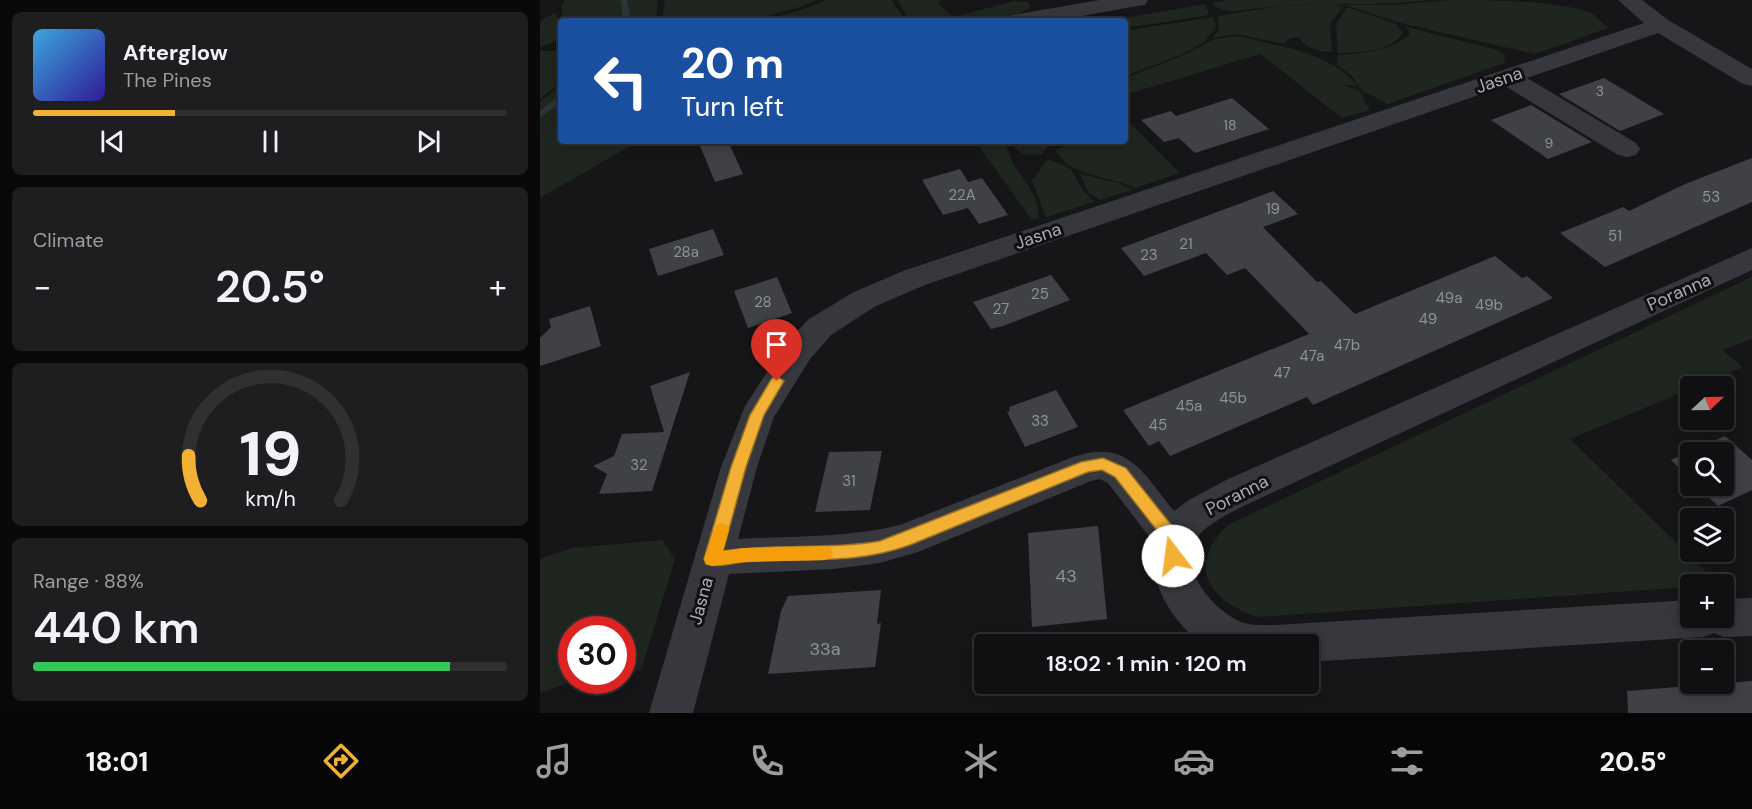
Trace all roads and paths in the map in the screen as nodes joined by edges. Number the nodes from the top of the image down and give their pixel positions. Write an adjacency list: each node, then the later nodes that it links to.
1 (1137, 0): 3 (street)
2 (1629, 0): 5 (street)
3 (1045, 8): 4 (street)
4 (1024, 18)
5 (1660, 25): 6 (street, Jasna); 7 (street)
6 (1508, 76): 8 (street); 11 (street, Jasna)
7 (1752, 79)
8 (1628, 149)
9 (1752, 258): 10 (street, Poranna)
10 (1174, 540): 11 (street); 14 (street)
11 (712, 559): 15 (street, Jasna)
12 (1752, 617): 13 (street)
13 (1734, 618)
14 (1680, 619)
15 (671, 713)

